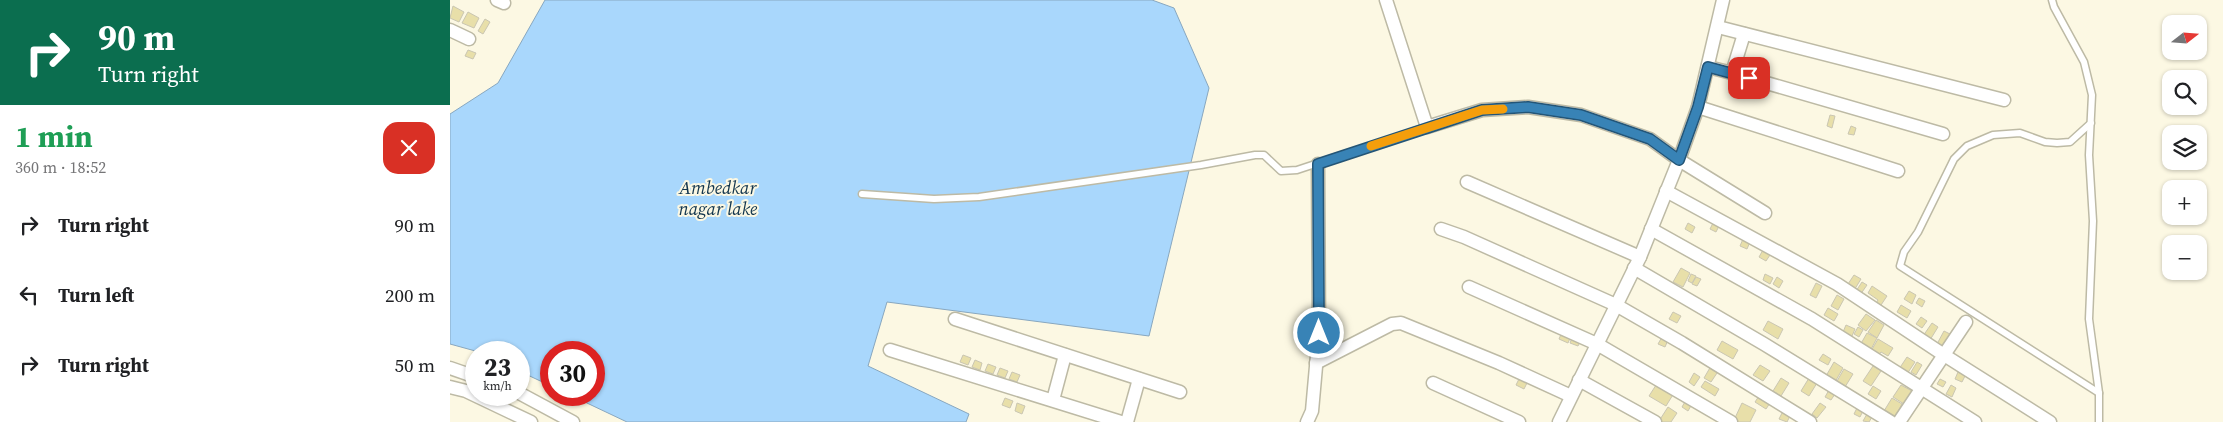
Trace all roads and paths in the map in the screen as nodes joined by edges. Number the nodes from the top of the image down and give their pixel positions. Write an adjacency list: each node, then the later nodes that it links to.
1 (1386, 0): 13 (street)
2 (1724, 0): 4 (street)
3 (2052, 0): 12 (lane)
4 (1718, 27): 6 (street); 8 (street)
5 (450, 30): 7 (street)
6 (1744, 34): 9 (street); 10 (street)
7 (469, 39)
8 (1708, 67): 9 (street); 11 (street)
9 (1732, 72): 14 (street)
10 (2004, 100)
11 (1698, 107): 15 (street); 17 (street)
12 (2091, 123): 42 (lane); 42 (lane)
13 (1427, 127): 15 (street); 16 (lane)
14 (1943, 134)
15 (1679, 160): 19 (street); 21 (street)
16 (1318, 164): 20 (lane); 33 (street)
17 (1898, 171)
18 (1467, 182): 24 (street)
19 (1666, 190): 23 (street); 32 (street)
20 (862, 194)
21 (1765, 213)
22 (1441, 229): 26 (street)
23 (1651, 229): 24 (street); 40 (street)
24 (1637, 262): 26 (street); 56 (street)
25 (1468, 286): 29 (street)
26 (1616, 305): 29 (street); 55 (street)
27 (955, 319): 31 (street)
28 (1966, 322): 32 (street)
29 (1597, 344): 37 (street); 54 (street)
30 (890, 350): 45 (street)
31 (1066, 355): 36 (street); 45 (street)
32 (1944, 355): 40 (street); 59 (street)
33 (1316, 363): 43 (street); 51 (street)
34 (450, 368): 35 (street)
35 (465, 373)
36 (1139, 379): 41 (street); 50 (street)
37 (1579, 380): 43 (street); 53 (street)
38 (1433, 383): 52 (street)
39 (450, 387): 47 (street)
40 (1921, 389): 57 (street); 58 (street)
41 (1180, 392)
42 (2099, 393): 60 (lane)
43 (1571, 396): 46 (street)
44 (530, 399): 48 (street)
45 (1052, 400): 49 (street)
46 (1562, 421)
47 (531, 422)
48 (573, 422)
49 (1121, 422)
50 (1127, 422)
51 (1307, 422)
52 (1519, 422)
53 (1655, 422)
54 (1731, 422)
55 (1810, 422)
56 (1891, 422)
57 (1899, 422)
58 (1975, 422)
59 (2050, 422)
60 (2099, 422)

